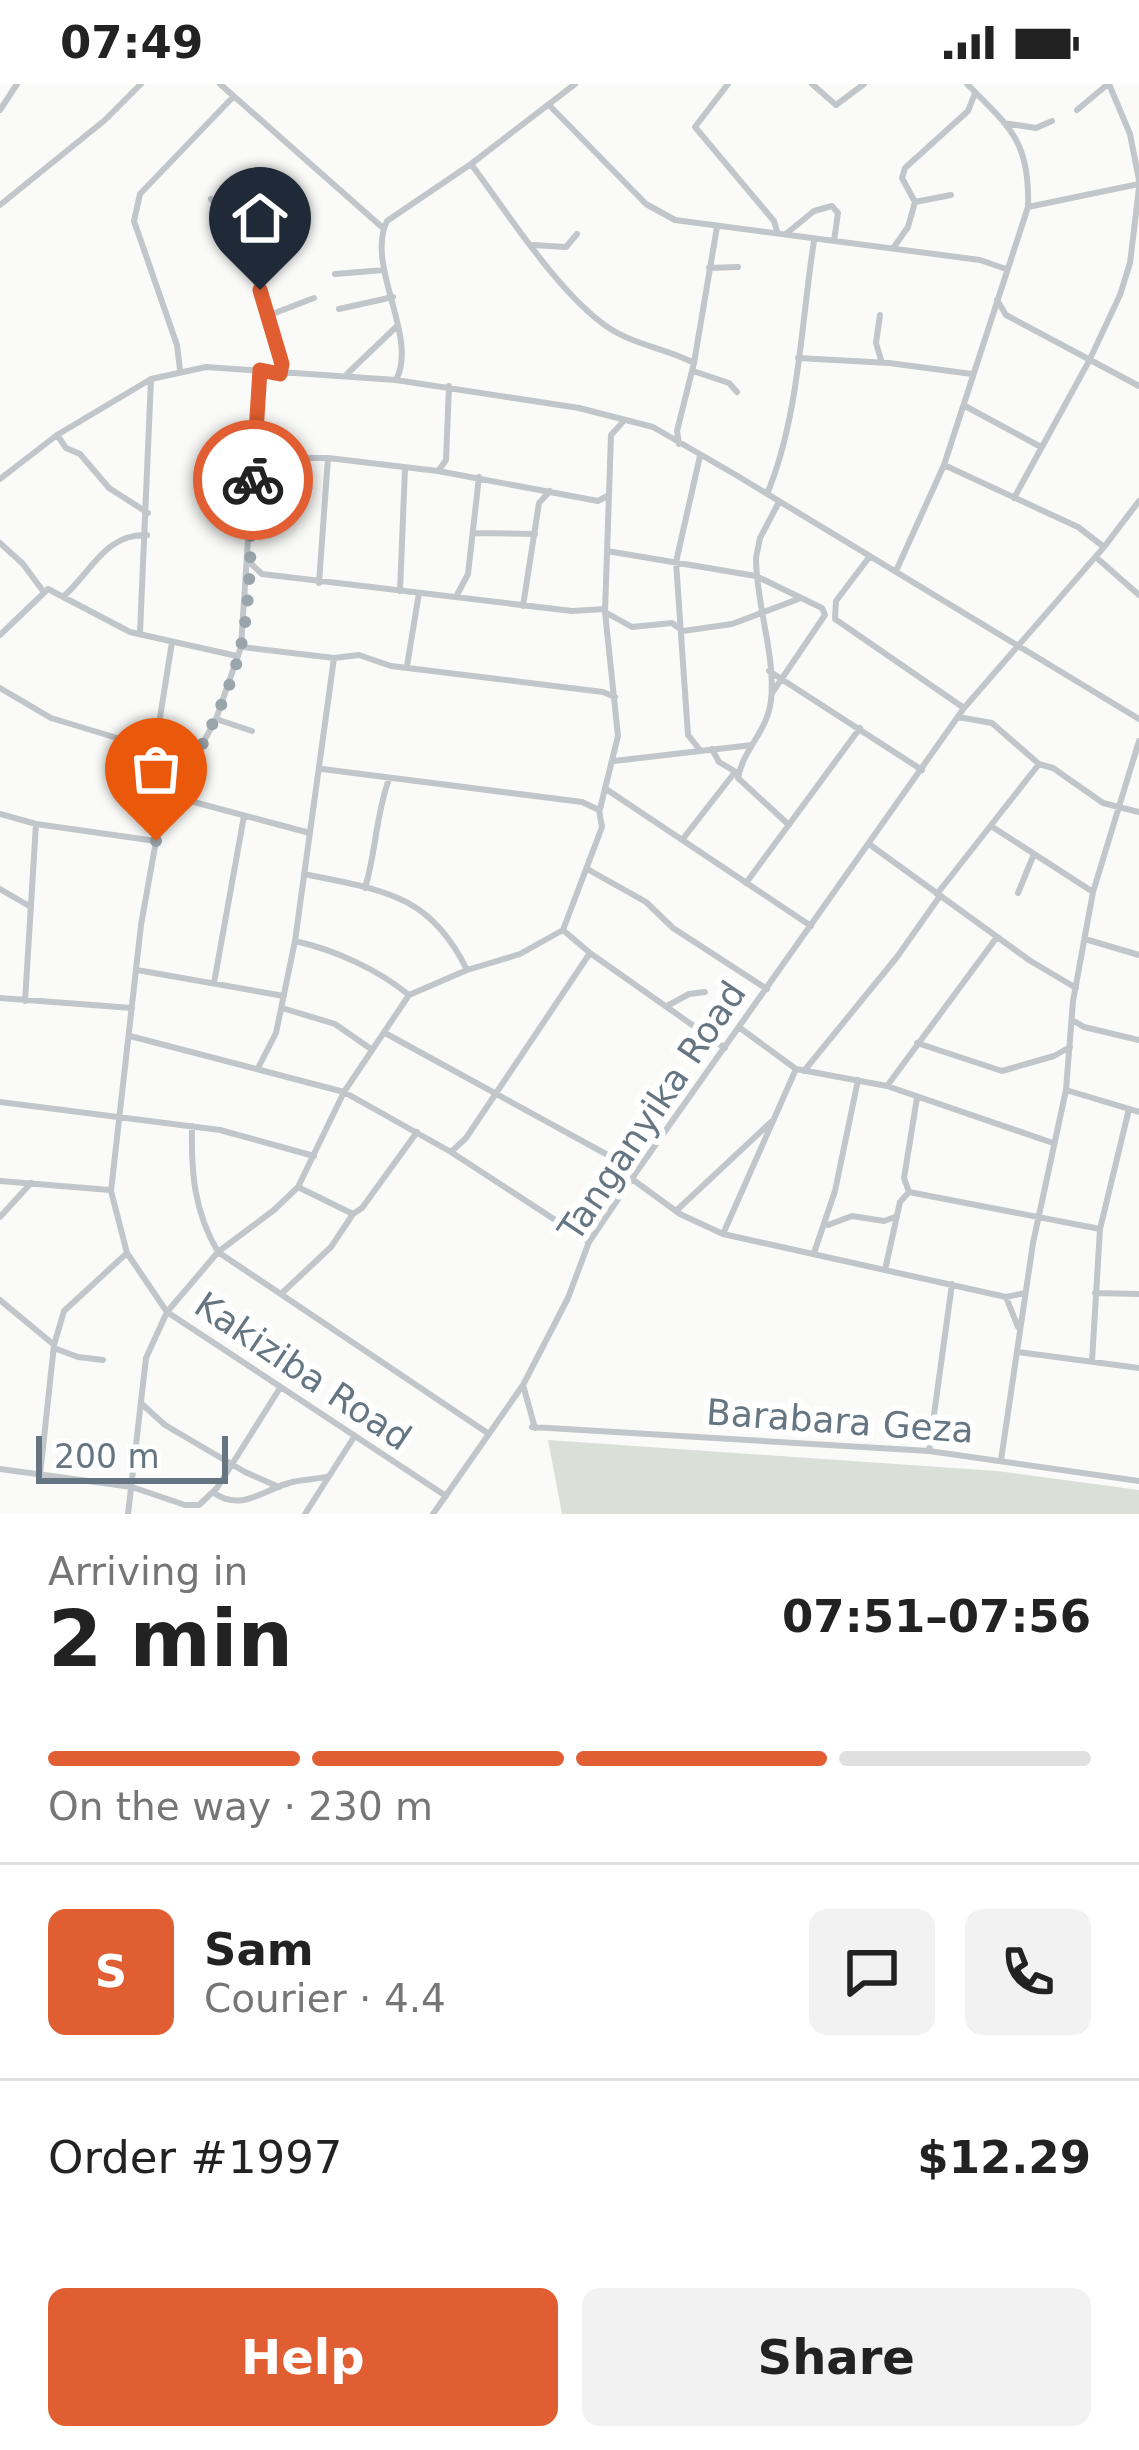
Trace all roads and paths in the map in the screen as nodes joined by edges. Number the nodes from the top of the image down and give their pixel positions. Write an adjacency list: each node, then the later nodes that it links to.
1 (17, 84): 13 (street)
2 (141, 84): 22 (street)
3 (220, 84): 11 (street)
4 (575, 84): 12 (street)
5 (728, 84): 26 (street)
6 (812, 84): 7 (street)
7 (864, 84)
8 (967, 84): 10 (street)
9 (1108, 84): 14 (street); 18 (street)
10 (976, 92): 15 (street); 21 (street)
11 (233, 97): 25 (street); 52 (street)
12 (550, 106): 17 (street); 24 (street)
13 (0, 110)
14 (1077, 110)
15 (1000, 122): 16 (street); 23 (street)
16 (1052, 122)
17 (471, 164): 25 (street); 30 (street)
18 (1139, 184): 23 (street); 32 (street)
19 (951, 194): 21 (street)
20 (211, 199): 45 (street)
21 (915, 202): 31 (street)
22 (0, 206)
23 (1028, 206): 35 (street)
24 (716, 227): 26 (street); 34 (street)
25 (383, 228): 37 (street)
26 (782, 233): 28 (street); 29 (street)
27 (577, 234): 30 (street)
28 (814, 241): 29 (street); 48 (street)
29 (834, 242): 31 (street)
30 (532, 245): 51 (street)
31 (893, 248): 35 (street)
32 (1130, 263): 36 (street); 49 (street)
33 (739, 267): 34 (street)
34 (710, 268): 51 (street)
35 (1006, 269): 41 (street)
36 (1139, 269)
37 (384, 270): 38 (street); 40 (street)
38 (335, 274)
39 (314, 298): 45 (street)
40 (393, 298): 42 (street); 47 (street)
41 (997, 301): 44 (street); 46 (street)
42 (339, 309)
43 (880, 315): 50 (street)
44 (1006, 315): 46 (street); 49 (street)
45 (267, 316): 54 (street)
46 (991, 320): 55 (street)
47 (396, 327): 56 (street); 58 (street)
48 (798, 358): 50 (street); 78 (street)
49 (1089, 362): 60 (street); 68 (street)
50 (882, 363): 55 (street)
51 (693, 367): 61 (street); 64 (street)
52 (180, 370): 53 (street); 57 (street)
53 (260, 370): 54 (street); 94 (street, Kakiziba Road)
54 (280, 374): 56 (street)
55 (972, 374): 62 (street)
56 (346, 375): 58 (street)
57 (151, 379): 65 (street); 85 (street)
58 (396, 380): 59 (street)
59 (449, 386): 63 (street); 74 (street)
60 (1139, 386)
61 (737, 392)
62 (964, 405): 68 (street); 72 (street)
63 (626, 421): 66 (street); 79 (street)
64 (677, 431): 66 (street); 67 (street)
65 (57, 435): 76 (street); 85 (street)
66 (666, 436): 67 (street)
67 (680, 444): 69 (street)
68 (1041, 447): 80 (street)
69 (701, 454): 78 (street); 95 (street)
70 (273, 458): 71 (street)
71 (328, 458): 73 (street); 99 (street)
72 (944, 465): 80 (street); 96 (street)
73 (405, 469): 74 (street); 102 (street)
74 (438, 470): 75 (street)
75 (478, 477): 77 (street); 86 (street)
76 (0, 479)
77 (551, 490): 81 (street); 87 (street)
78 (767, 494): 83 (street)
79 (610, 495): 81 (street); 84 (street)
80 (1014, 498): 90 (street)
81 (598, 501): 84 (street)
82 (1139, 501): 90 (street, Tanganyika Road)
83 (779, 502): 92 (street); 98 (street)
84 (609, 508): 91 (street)
85 (148, 513): 88 (street)
86 (474, 532): 87 (street); 106 (street)
87 (535, 534): 108 (street)
88 (147, 535): 105 (street); 112 (street)
89 (0, 544): 101 (street)
90 (1104, 547): 93 (street, Tanganyika Road)
91 (607, 550): 95 (street); 109 (street)
92 (870, 556): 96 (street); 126 (street)
93 (1095, 557): 104 (street); 115 (street, Tanganyika Road)
94 (248, 561): 97 (street); 100 (street, Kakiziba Road)
95 (676, 562): 98 (street); 111 (street)
96 (896, 572): 115 (street)
97 (262, 574): 99 (street); 100 (street)
98 (756, 576): 107 (street); 110 (street)
99 (319, 583): 102 (street)
100 (246, 588): 116 (street, Kakiziba Road)
101 (44, 591): 105 (street); 113 (street)
102 (400, 591): 103 (street)
103 (419, 593): 106 (street); 118 (street)
104 (1139, 595)
105 (64, 596): 112 (street)
106 (456, 597): 108 (street)
107 (801, 598): 110 (street); 121 (street)
108 (523, 607): 109 (street)
109 (605, 610): 111 (street); 120 (street)
110 (761, 615): 111 (street); 119 (street)
111 (683, 631): 132 (street)
112 (140, 634): 114 (street)
113 (0, 635)
114 (172, 642): 116 (street); 135 (street)
115 (1019, 643): 126 (street, Tanganyika Road); 129 (street)
116 (239, 651): 117 (street); 128 (street, Kakiziba Road)
117 (334, 658): 118 (street); 142 (street)
118 (406, 668): 123 (street)
119 (768, 670): 121 (street); 124 (street)
120 (613, 676): 123 (street); 125 (street)
121 (782, 681): 124 (street); 130 (street)
122 (0, 688): 135 (street)
123 (593, 690): 125 (street)
124 (772, 693): 134 (street)
125 (615, 698): 140 (street)
126 (964, 708): 127 (street, Tanganyika Road)
127 (958, 717): 141 (street); 143 (street, Tanganyika Road)
128 (216, 719): 131 (street); 139 (street, Kakiziba Road)
129 (1139, 719)
130 (860, 728): 143 (street); 154 (street)
131 (252, 731)
132 (688, 735): 137 (street); 138 (street)
133 (1139, 741): 148 (street)
134 (752, 745): 136 (street); 144 (street)
135 (155, 749): 139 (street)
136 (712, 749): 137 (street); 144 (street)
137 (700, 750): 138 (street)
138 (677, 752): 140 (street)
139 (193, 761): 147 (street, Kakiziba Road)
140 (614, 761): 146 (street)
141 (1039, 764): 148 (street); 155 (street)
142 (322, 769): 145 (street); 156 (street)
143 (922, 770): 159 (street, Tanganyika Road)
144 (737, 772): 154 (street); 157 (street)
145 (389, 778): 149 (street); 164 (street)
146 (606, 789): 149 (street); 157 (street)
147 (174, 796): 152 (street); 158 (street, Kakiziba Road)
148 (1120, 805): 150 (street); 166 (street)
149 (599, 811): 161 (street)
150 (1139, 812)
151 (0, 814): 153 (street)
152 (244, 815): 156 (street); 179 (street)
153 (36, 824): 158 (street); 169 (street)
154 (789, 825): 163 (street)
155 (991, 826): 160 (street); 168 (street)
156 (310, 833): 162 (street)
157 (682, 840): 163 (street)
158 (156, 841): 177 (street, Kakiziba Road)
159 (869, 844): 168 (street); 170 (street, Tanganyika Road)
160 (1034, 854): 166 (street); 167 (street)
161 (589, 870): 171 (street); 181 (street)
162 (304, 874): 164 (street); 174 (street)
163 (746, 884): 170 (street)
164 (364, 888): 178 (street)
165 (0, 890): 169 (street)
166 (1093, 892): 173 (street)
167 (1018, 893)
168 (939, 895): 172 (street); 200 (street)
169 (31, 907): 186 (street)
170 (811, 926): 181 (street, Tanganyika Road)
171 (563, 930): 175 (street); 178 (street)
172 (997, 937): 180 (street); 195 (street)
173 (1085, 939): 176 (street); 180 (street)
174 (295, 940): 183 (street); 184 (street)
175 (590, 953): 187 (street); 205 (street)
176 (1139, 955)
177 (137, 970): 179 (street); 188 (street, Kakiziba Road)
178 (467, 970): 183 (street)
179 (214, 982): 184 (street)
180 (1076, 988): 190 (street)
181 (767, 989): 191 (street, Tanganyika Road)
182 (705, 992): 187 (street)
183 (410, 994): 192 (street)
184 (284, 996): 189 (street)
185 (0, 998): 186 (street)
186 (25, 1000): 188 (street)
187 (667, 1006): 197 (street)
188 (132, 1008): 193 (street, Kakiziba Road)
189 (282, 1008): 198 (street); 199 (street)
190 (1073, 1019): 194 (street); 196 (street)
191 (740, 1028): 197 (street, Tanganyika Road); 200 (street)
192 (385, 1033): 198 (street); 205 (street)
193 (130, 1036): 199 (street); 210 (street, Kakiziba Road)
194 (1139, 1040)
195 (917, 1043): 196 (street); 202 (street)
196 (1070, 1047): 203 (street)
197 (725, 1048): 217 (street, Tanganyika Road)
198 (371, 1049): 204 (street)
199 (258, 1068): 204 (street)
200 (800, 1070): 201 (street); 211 (street)
201 (858, 1080): 202 (street); 228 (street)
202 (887, 1086): 206 (street)
203 (1066, 1090): 208 (street); 214 (street)
204 (344, 1092): 213 (street); 216 (street)
205 (497, 1094): 215 (street); 217 (street)
206 (917, 1098): 214 (street); 222 (street)
207 (0, 1102): 210 (street)
208 (1129, 1109): 209 (street); 229 (street)
209 (1139, 1112)
210 (120, 1115): 212 (street); 221 (street, Kakiziba Road)
211 (774, 1120): 223 (street); 230 (street)
212 (192, 1126): 216 (street); 232 (street)
213 (417, 1132): 215 (street); 224 (street)
214 (1054, 1143): 227 (street)
215 (451, 1152): 231 (street)
216 (314, 1156): 220 (street)
217 (635, 1175): 223 (street); 231 (street, Tanganyika Road)
218 (0, 1181): 219 (street)
219 (31, 1183): 221 (street); 226 (street)
220 (298, 1186): 224 (street); 232 (street)
221 (112, 1190): 233 (street, Kakiziba Road)
222 (909, 1192): 225 (street); 227 (street)
223 (677, 1210): 230 (street)
224 (353, 1214): 239 (street)
225 (897, 1215): 228 (street); 235 (street)
226 (0, 1217)
227 (1037, 1219): 229 (street); 237 (street)
228 (826, 1225): 234 (street)
229 (1100, 1228): 238 (street)
230 (723, 1234): 234 (street)
231 (589, 1242): 250 (street, Tanganyika Road)
232 (218, 1252): 239 (street); 243 (street)
233 (127, 1253): 243 (street, Kakiziba Road); 245 (street)
234 (814, 1253): 235 (street)
235 (885, 1270): 236 (street)
236 (952, 1284): 241 (street); 255 (street)
237 (1025, 1292): 241 (street); 244 (street)
238 (1093, 1293): 240 (street); 248 (street)
239 (280, 1294): 253 (street)
240 (1139, 1294)
241 (1006, 1297): 244 (street)
242 (0, 1300): 245 (street)
243 (167, 1312): 251 (street, Kakiziba Road); 252 (street)
244 (1020, 1334): 246 (street)
245 (54, 1346): 247 (street); 259 (street)
246 (1018, 1352): 248 (street); 256 (street)
247 (103, 1360)
248 (1092, 1361): 249 (street)
249 (1139, 1368)
250 (523, 1385): 253 (street, Tanganyika Road); 255 (street, Barabara Geza)
251 (280, 1388): 254 (street, Kakiziba Road); 257 (street)
252 (142, 1404): 257 (street); 262 (street)
253 (490, 1434): 265 (street, Tanganyika Road)
254 (354, 1437): 260 (street); 265 (street, Kakiziba Road)
255 (929, 1451): 256 (street, Barabara Geza)
256 (1001, 1460): 261 (street, Barabara Geza)
257 (231, 1463): 263 (street); 264 (street)
258 (0, 1468): 259 (street)
259 (40, 1475): 262 (street)
260 (329, 1476): 263 (street); 268 (street)
261 (1139, 1481)
262 (132, 1487): 266 (street); 267 (street)
263 (279, 1487): 264 (street)
264 (213, 1492): 266 (street)
265 (446, 1496): 269 (street, Tanganyika Road)
266 (199, 1509)
267 (128, 1514)
268 (304, 1514)
269 (433, 1514)

